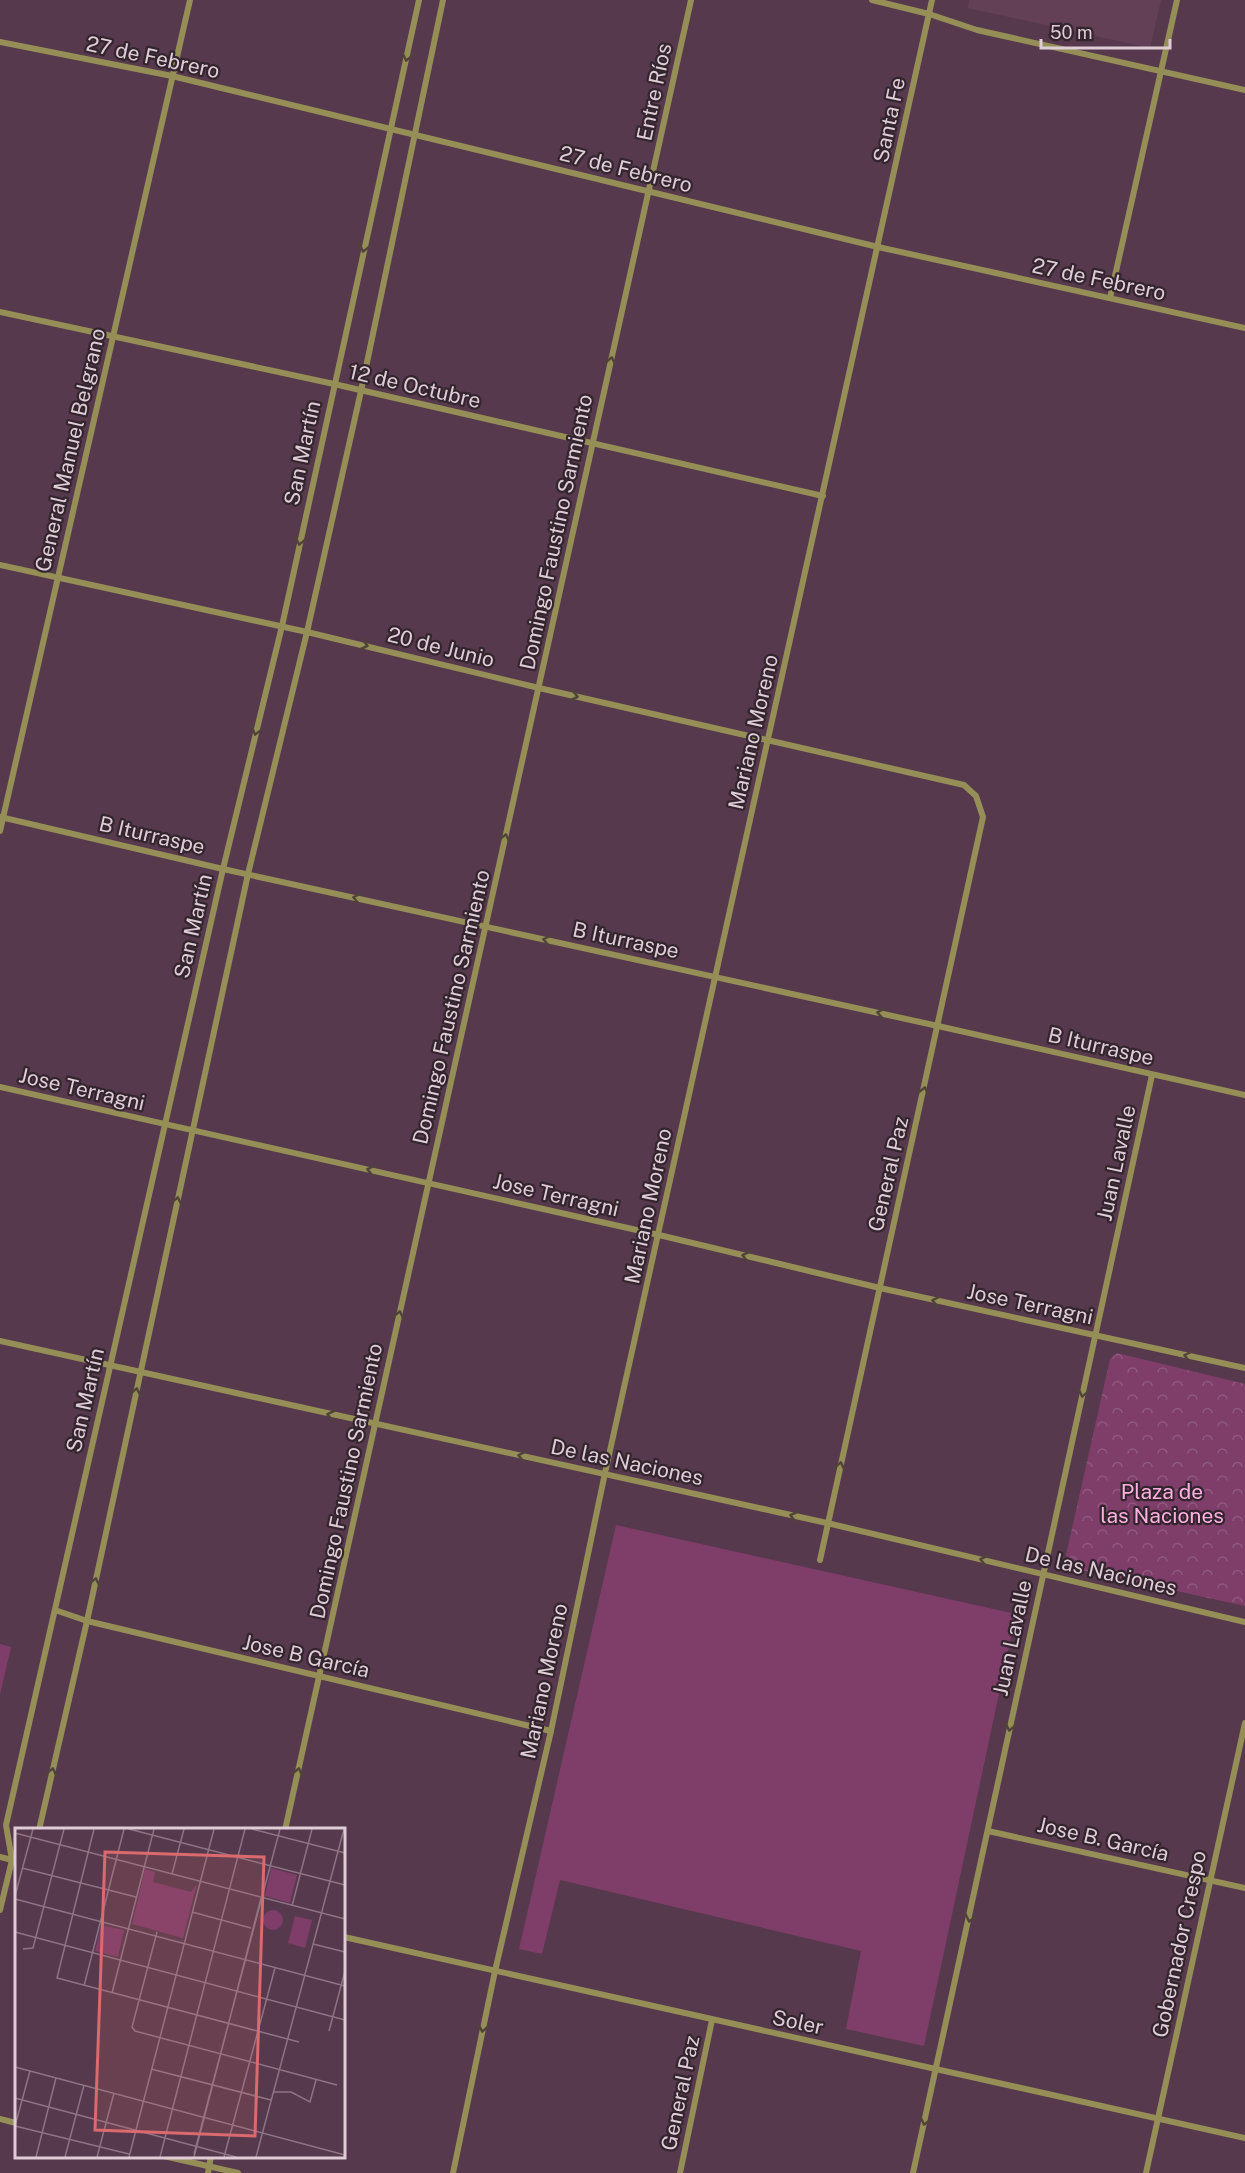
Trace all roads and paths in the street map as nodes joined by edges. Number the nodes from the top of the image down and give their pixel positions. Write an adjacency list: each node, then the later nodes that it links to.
1 (190, 0): 11 (street, General Manuel Belgrano)
2 (419, 0): 13 (street, San Martín, one-way to 13)
3 (443, 0): 14 (street, San Martín)
4 (691, 0): 15 (street, Entre Ríos)
5 (873, 0): 8 (street)
6 (932, 0): 8 (street, Santa Fe)
7 (1177, 0): 10 (street)
8 (929, 14): 10 (street); 16 (street, Santa Fe)
9 (0, 42): 11 (street, 27 de Febrero)
10 (1162, 72): 12 (street); 17 (street)
11 (172, 76): 13 (street, 27 de Febrero); 20 (street, General Manuel Belgrano)
12 (1245, 90)
13 (391, 129): 14 (street, 27 de Febrero); 21 (street, San Martín, one-way to 21)
14 (413, 135): 15 (street, 27 de Febrero); 22 (street, San Martín)
15 (649, 191): 16 (street, 27 de Febrero); 23 (street, Domingo Faustino Sarmiento, one-way to 15)
16 (878, 247): 17 (street, 27 de Febrero); 24 (street, Mariano Moreno)
17 (1110, 298): 19 (street, 27 de Febrero)
18 (0, 312): 20 (street, 12 de Octubre)
19 (1245, 328)
20 (112, 338): 21 (street, 12 de Octubre); 26 (street, General Manuel Belgrano)
21 (334, 384): 22 (street, 12 de Octubre); 27 (street, San Martín, one-way to 27)
22 (361, 391): 23 (street, 12 de Octubre); 28 (street, San Martín)
23 (592, 444): 24 (street, 12 de Octubre); 29 (street, Domingo Faustino Sarmiento)
24 (823, 496): 30 (street, Mariano Moreno)
25 (0, 565): 26 (street, 20 de Junio)
26 (58, 578): 27 (street, 20 de Junio); 32 (street, General Manuel Belgrano)
27 (282, 626): 28 (street, 20 de Junio); 34 (street, San Martín, one-way to 34)
28 (307, 632): 29 (street, 20 de Junio, one-way to 29); 35 (street, San Martín)
29 (539, 688): 30 (street, 20 de Junio, one-way to 30); 36 (street, Domingo Faustino Sarmiento, one-way to 29)
30 (768, 740): 31 (street, 20 de Junio); 37 (street, Mariano Moreno)
31 (976, 796): 38 (street, General Paz)
32 (2, 818): 33 (street, General Manuel Belgrano); 34 (street, B Iturraspe)
33 (0, 831)
34 (223, 869): 35 (street, B Iturraspe); 42 (street, San Martín)
35 (248, 874): 36 (street, B Iturraspe, one-way to 35); 43 (street, San Martín)
36 (486, 926): 37 (street, B Iturraspe, one-way to 36); 44 (street, Domingo Faustino Sarmiento)
37 (716, 977): 38 (street, B Iturraspe, one-way to 37); 45 (street, Mariano Moreno)
38 (938, 1026): 39 (street, B Iturraspe); 46 (street, General Paz, one-way to 38)
39 (1152, 1075): 41 (street, B Iturraspe); 47 (street, Juan Lavalle)
40 (0, 1087): 42 (street, Jose Terragni)
41 (1245, 1095)
42 (165, 1124): 43 (street, Jose Terragni); 49 (street, San Martín)
43 (192, 1130): 44 (street, Jose Terragni, one-way to 43); 51 (street, San Martín, one-way to 43)
44 (428, 1183): 45 (street, Jose Terragni); 52 (street, Domingo Faustino Sarmiento, one-way to 44)
45 (659, 1235): 46 (street, Jose Terragni, one-way to 45); 53 (street, Mariano Moreno)
46 (880, 1288): 47 (street, Jose Terragni, one-way to 46); 54 (street, General Paz, one-way to 46)
47 (1095, 1335): 50 (street, Jose Terragni, one-way to 47); 56 (street, Juan Lavalle, one-way to 56)
48 (0, 1341): 49 (street, De las Naciones)
49 (110, 1366): 51 (street, De las Naciones); 57 (street, San Martín)
50 (1245, 1368)
51 (141, 1371): 52 (street, De las Naciones, one-way to 51); 58 (street, San Martín, one-way to 51)
52 (376, 1425): 53 (street, De las Naciones, one-way to 52); 60 (street, Domingo Faustino Sarmiento)
53 (605, 1473): 54 (street, De las Naciones, one-way to 53); 62 (street, Mariano Moreno)
54 (827, 1523): 55 (street, General Paz); 56 (street, De las Naciones, one-way to 54)
55 (820, 1560)
56 (1043, 1574): 59 (street, De las Naciones); 65 (street, Juan Lavalle, one-way to 65)
57 (55, 1610): 58 (street, Jose B García); 67 (street, San Martín)
58 (87, 1621): 60 (street, Jose B García); 63 (street, San Martín, one-way to 58)
59 (1245, 1622)
60 (320, 1676): 62 (street, Jose B García); 64 (street, Domingo Faustino Sarmiento, one-way to 60)
61 (1245, 1723): 68 (street, Gobernador Crespo)
62 (551, 1731): 72 (street, Mariano Moreno)
63 (39, 1828)
64 (285, 1828)
65 (988, 1831): 68 (street, Jose B. García); 74 (street, Juan Lavalle, one-way to 74)
66 (0, 1857): 67 (street)
67 (15, 1859): 70 (street, San Martín)
68 (1210, 1880): 69 (street, Jose B. García); 75 (street, Gobernador Crespo)
69 (1245, 1888)
70 (0, 1910)
71 (345, 1937): 72 (street, Soler)
72 (495, 1971): 73 (street, Soler); 82 (street, Mariano Moreno, one-way to 82)
73 (712, 2020): 74 (street, Soler); 83 (street, General Paz)
74 (937, 2070): 75 (street, Soler); 84 (street, Juan Lavalle, one-way to 84)
75 (1158, 2119): 78 (street, Soler); 85 (street, Gobernador Crespo)
76 (0, 2120): 77 (street)
77 (15, 2123)
78 (1245, 2138)
79 (167, 2158): 80 (street)
80 (208, 2170): 81 (street)
81 (238, 2173)
82 (453, 2173)
83 (680, 2173)
84 (913, 2173)
85 (1146, 2173)

